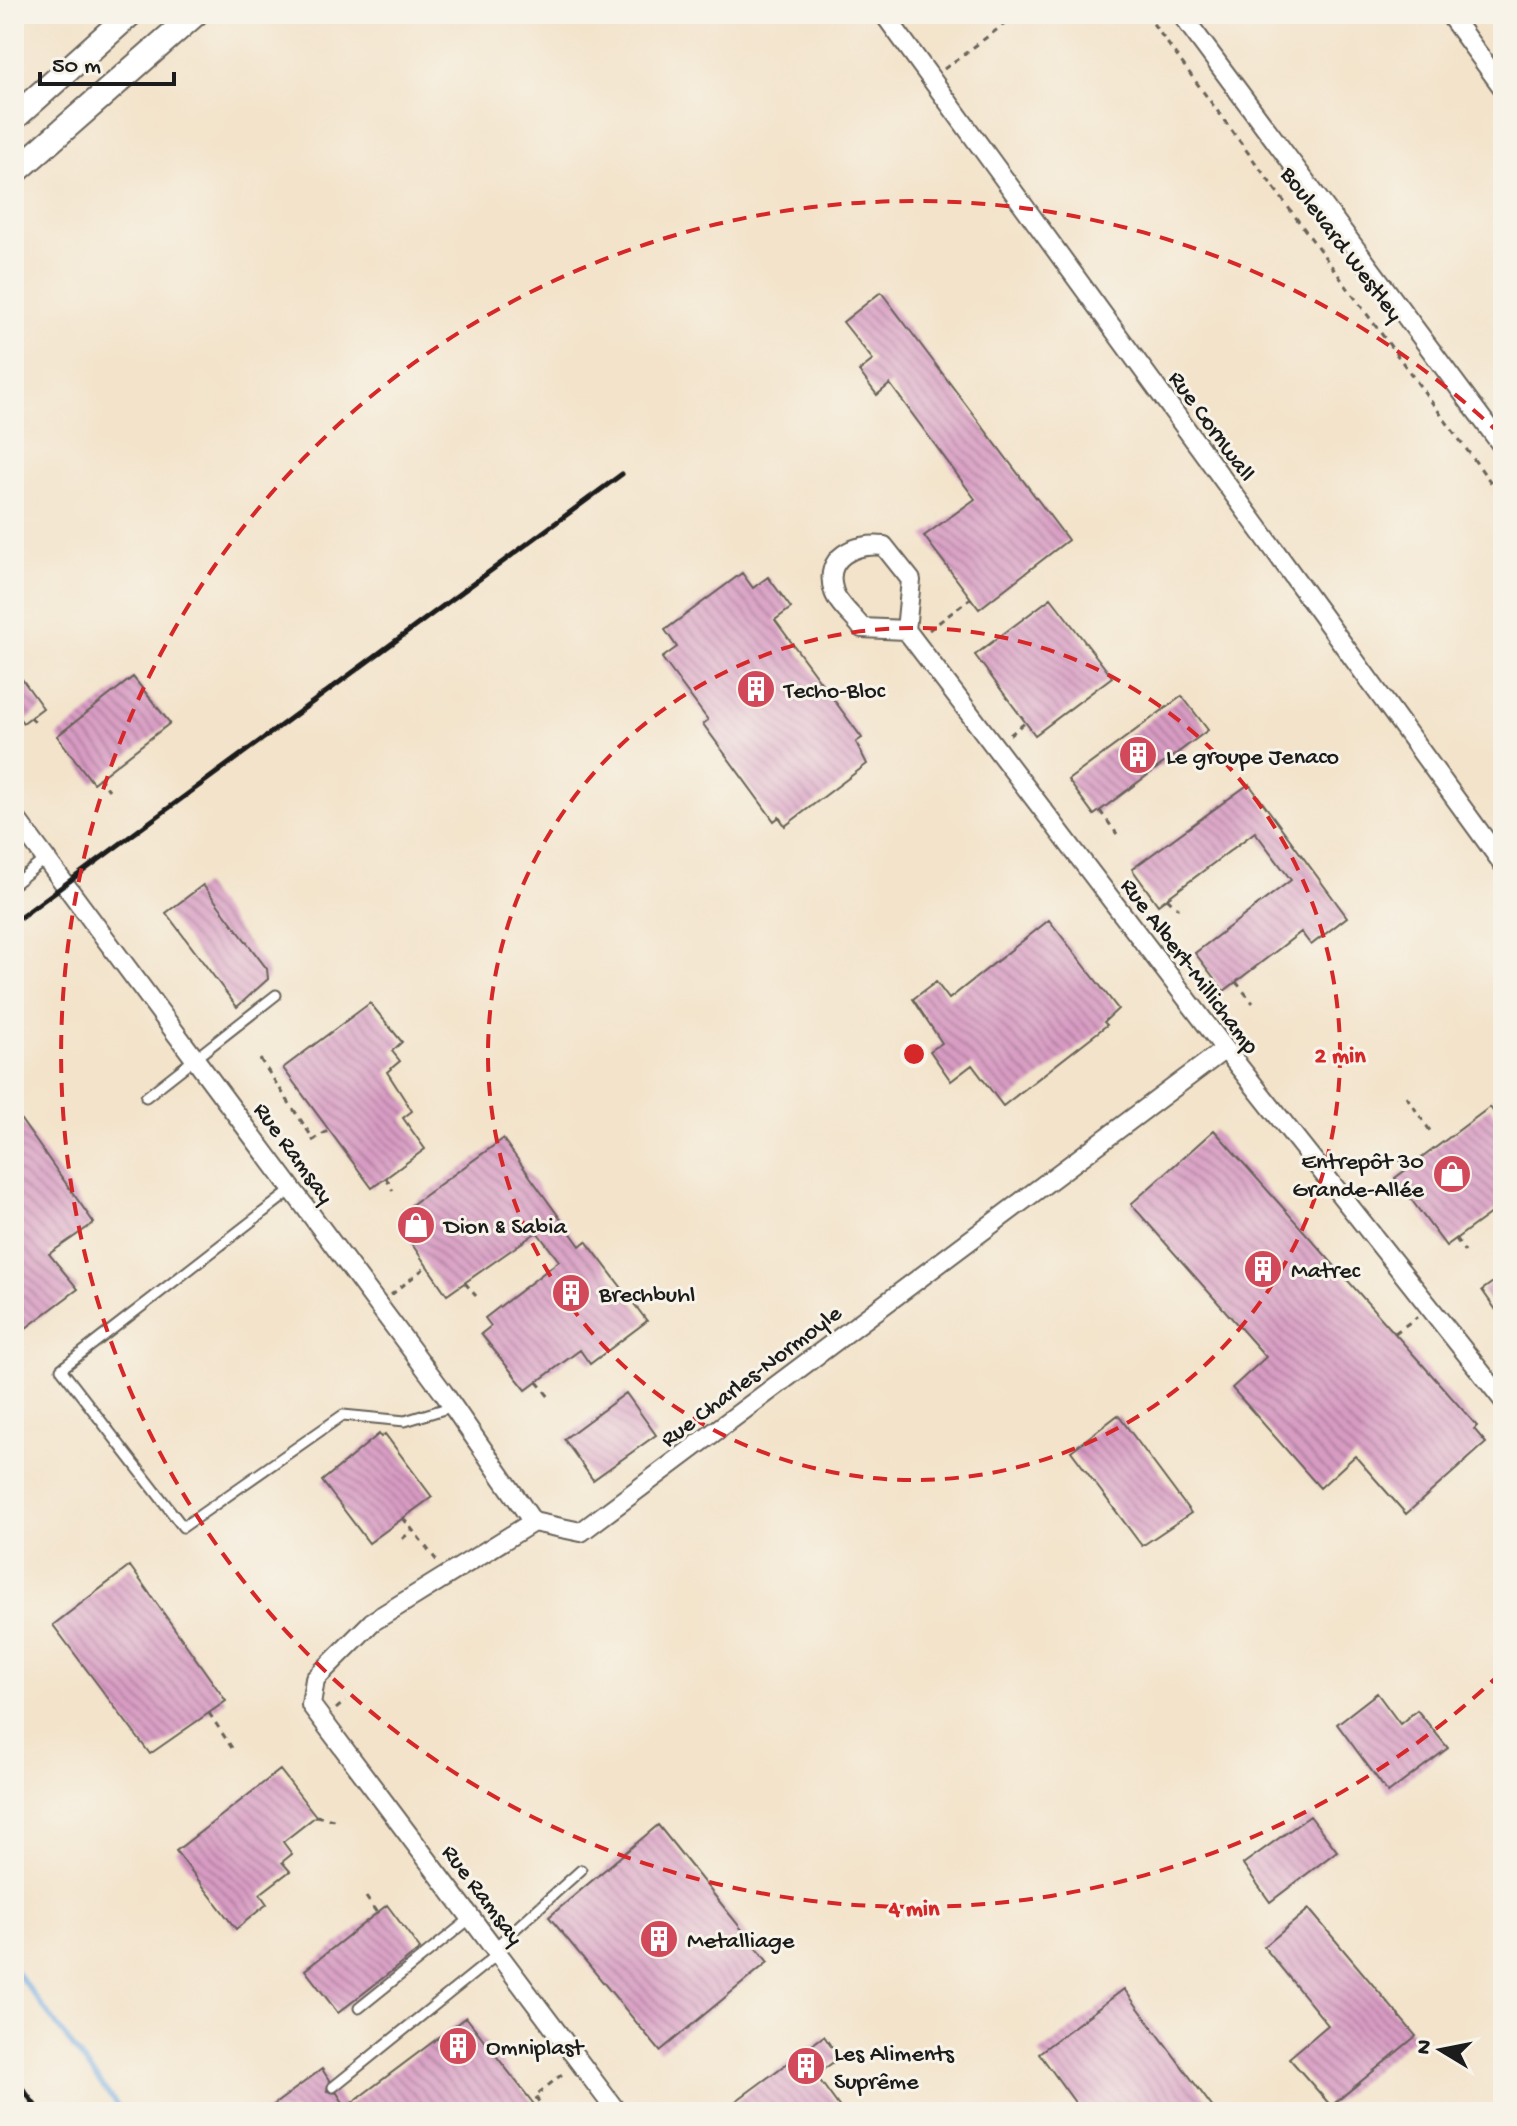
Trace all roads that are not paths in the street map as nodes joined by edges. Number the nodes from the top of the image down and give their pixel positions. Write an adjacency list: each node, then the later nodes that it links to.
1 (130, 14): 7 (street)
2 (195, 14): 8 (street)
3 (884, 14): 13 (street, Rue Cornwall)
4 (1181, 14): 9 (street, Boulevard Westley)
5 (1449, 14): 6 (street)
6 (1503, 88)
7 (14, 118)
8 (14, 173)
9 (1503, 447)
10 (910, 636): 10 (street); 16 (street, Rue Albert-Millichamp)
11 (14, 816): 12 (street, Rue Ramsay)
12 (45, 859): 14 (lane); 17 (street, Rue Ramsay)
13 (1503, 864)
14 (14, 884)
15 (276, 995): 17 (lane)
16 (1225, 1049): 20 (street, Rue Albert-Millichamp); 22 (street, Rue Charles-Normoyle)
17 (197, 1059): 18 (lane); 19 (street, Rue Ramsay)
18 (146, 1097)
19 (293, 1189): 21 (street, Rue Ramsay); 21 (lane)
20 (1503, 1400)
21 (454, 1406): 22 (street, Rue Ramsay)
22 (533, 1522): 24 (street, Rue Ramsay)
23 (581, 1870): 25 (lane)
24 (471, 1918): 25 (street, Rue Ramsay); 26 (lane)
25 (496, 1951): 27 (lane); 28 (street, Rue Ramsay)
26 (359, 2008)
27 (333, 2087)
28 (617, 2112)

